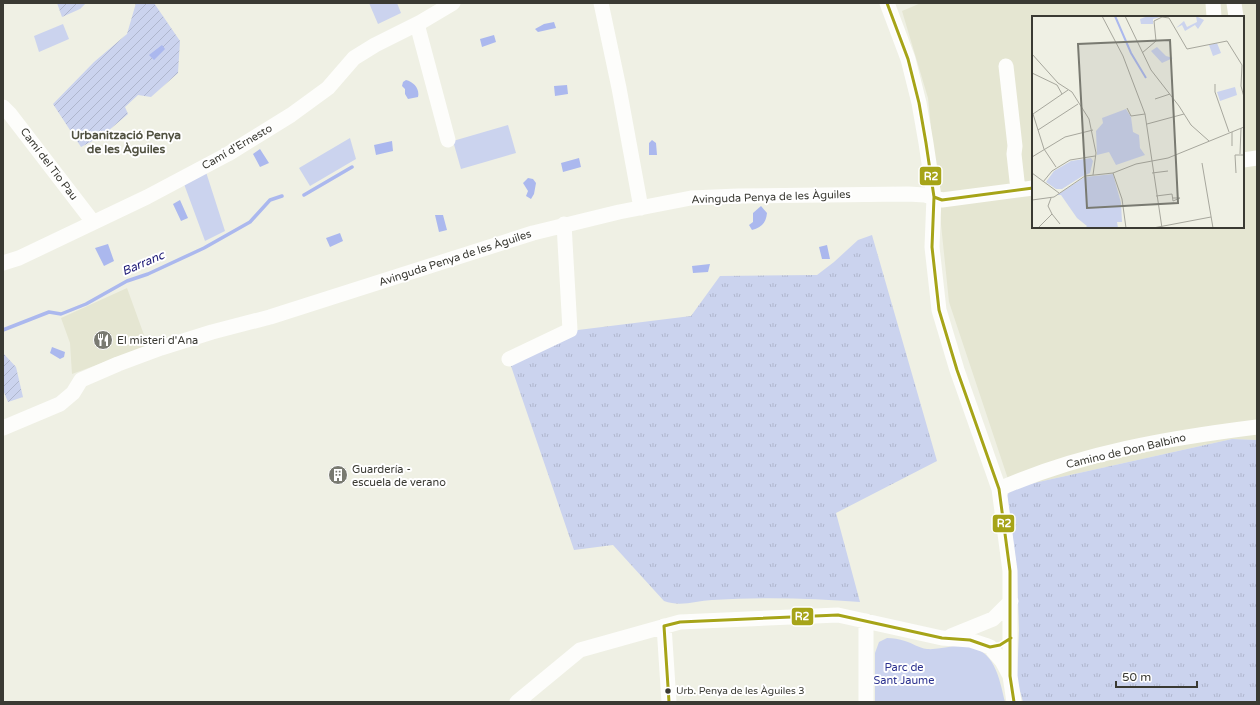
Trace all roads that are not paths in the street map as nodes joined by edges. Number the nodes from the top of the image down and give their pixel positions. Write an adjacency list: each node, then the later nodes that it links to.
1 (453, 3): 8 (street, Camí d'Ernesto)
2 (601, 3): 19 (street)
3 (887, 3): 18 (street)
4 (1213, 3): 6 (street)
5 (1234, 3): 7 (street)
6 (1214, 16)
7 (1236, 16)
8 (417, 24): 11 (street); 20 (street, Camí d'Ernesto)
9 (1006, 66): 12 (street)
10 (3, 108): 20 (street, Camí del Tio Pau)
11 (448, 140)
12 (1015, 146): 15 (street); 17 (street)
13 (1257, 158): 14 (street)
14 (1244, 160)
15 (1032, 183)
16 (1032, 188): 17 (street, Avinguda Penya de les Àguiles)
17 (1018, 190): 18 (street, Avinguda Penya de les Àguiles)
18 (934, 197): 19 (street, Avinguda Penya de les Àguiles); 26 (street)
19 (641, 208): 21 (street, Avinguda Penya de les Àguiles)
20 (93, 222): 22 (street, Camí d'Ernesto)
21 (564, 224): 23 (street); 25 (street, Avinguda Penya de les Àguiles)
22 (3, 263)
23 (509, 359)
24 (1257, 427): 26 (street, Camino de Don Balbino)
25 (3, 428)
26 (999, 490): 27 (street)
27 (1011, 601): 29 (street); 31 (street)
28 (866, 621): 30 (street); 32 (street); 37 (street)
29 (984, 624): 31 (street); 32 (street)
30 (664, 626): 35 (street); 36 (street)
31 (1011, 636): 33 (street); 34 (street)
32 (942, 638): 33 (street)
33 (990, 647): 34 (street)
34 (1010, 676): 38 (street)
35 (517, 702)
36 (669, 702)
37 (866, 702)
38 (1014, 702)

